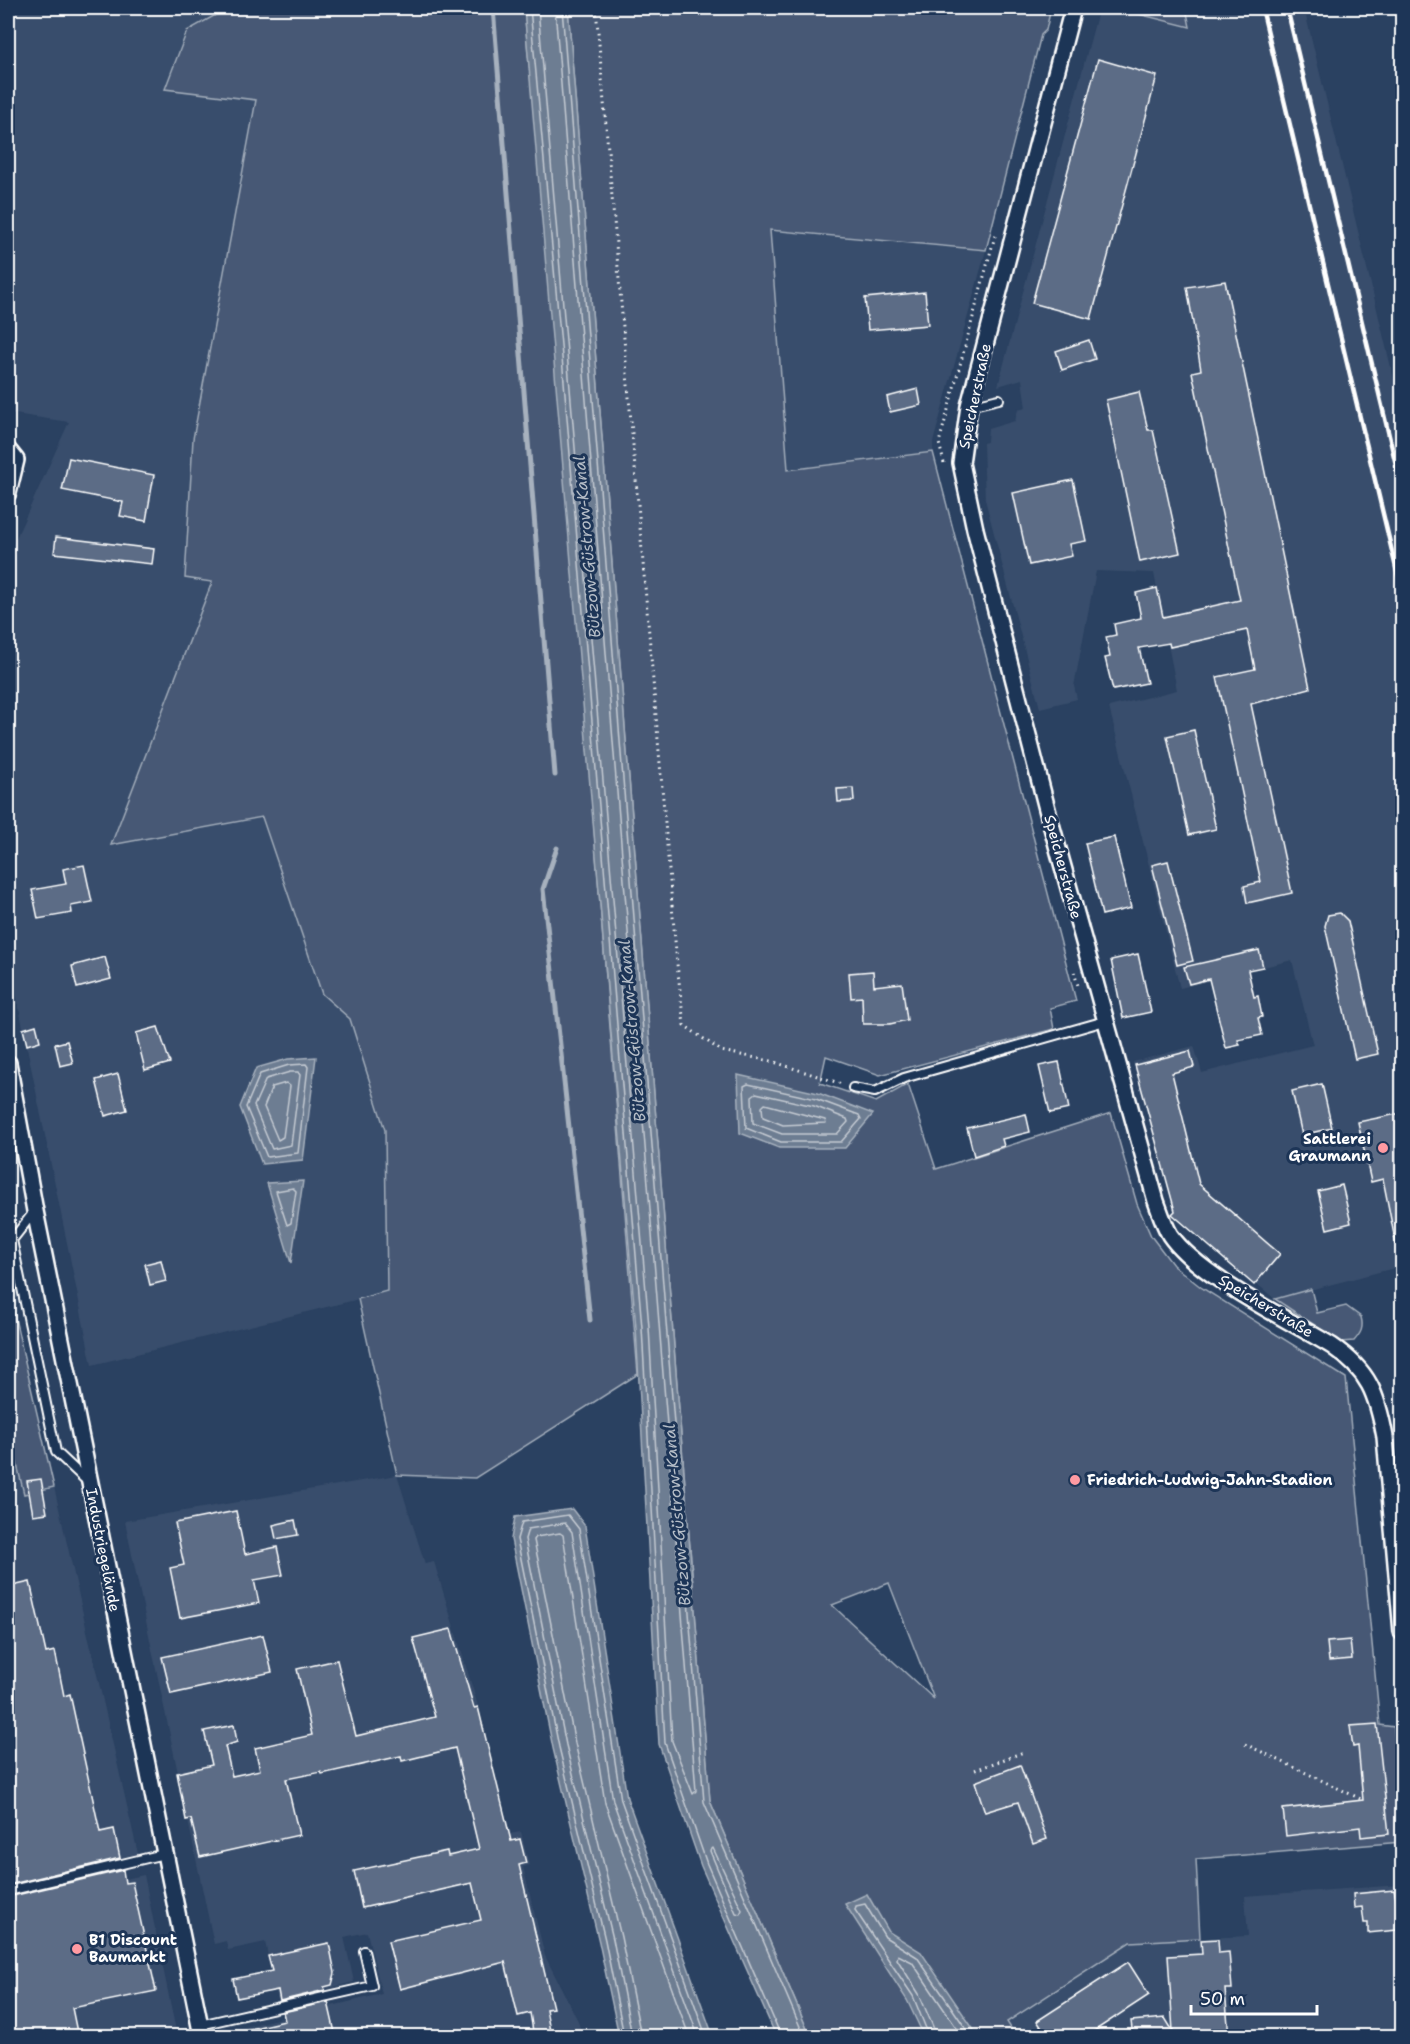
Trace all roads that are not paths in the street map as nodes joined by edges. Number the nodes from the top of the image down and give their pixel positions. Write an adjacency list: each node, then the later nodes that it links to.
1 (1073, 8): 3 (street, Speicherstraße)
2 (999, 399): 3 (lane)
3 (969, 406): 6 (street, Speicherstraße)
4 (8, 450): 5 (street)
5 (8, 493)
6 (1105, 1021): 8 (lane); 11 (street, Speicherstraße)
7 (8, 1063): 9 (street, Industriegelände)
8 (853, 1088)
9 (34, 1211): 10 (street, Industriegelände); 10 (lane)
10 (89, 1483): 12 (street, Industriegelände)
11 (1402, 1632)
12 (164, 1854): 13 (lane); 15 (street, Industriegelände)
13 (8, 1891)
14 (364, 1952): 15 (lane)
15 (201, 2031)

